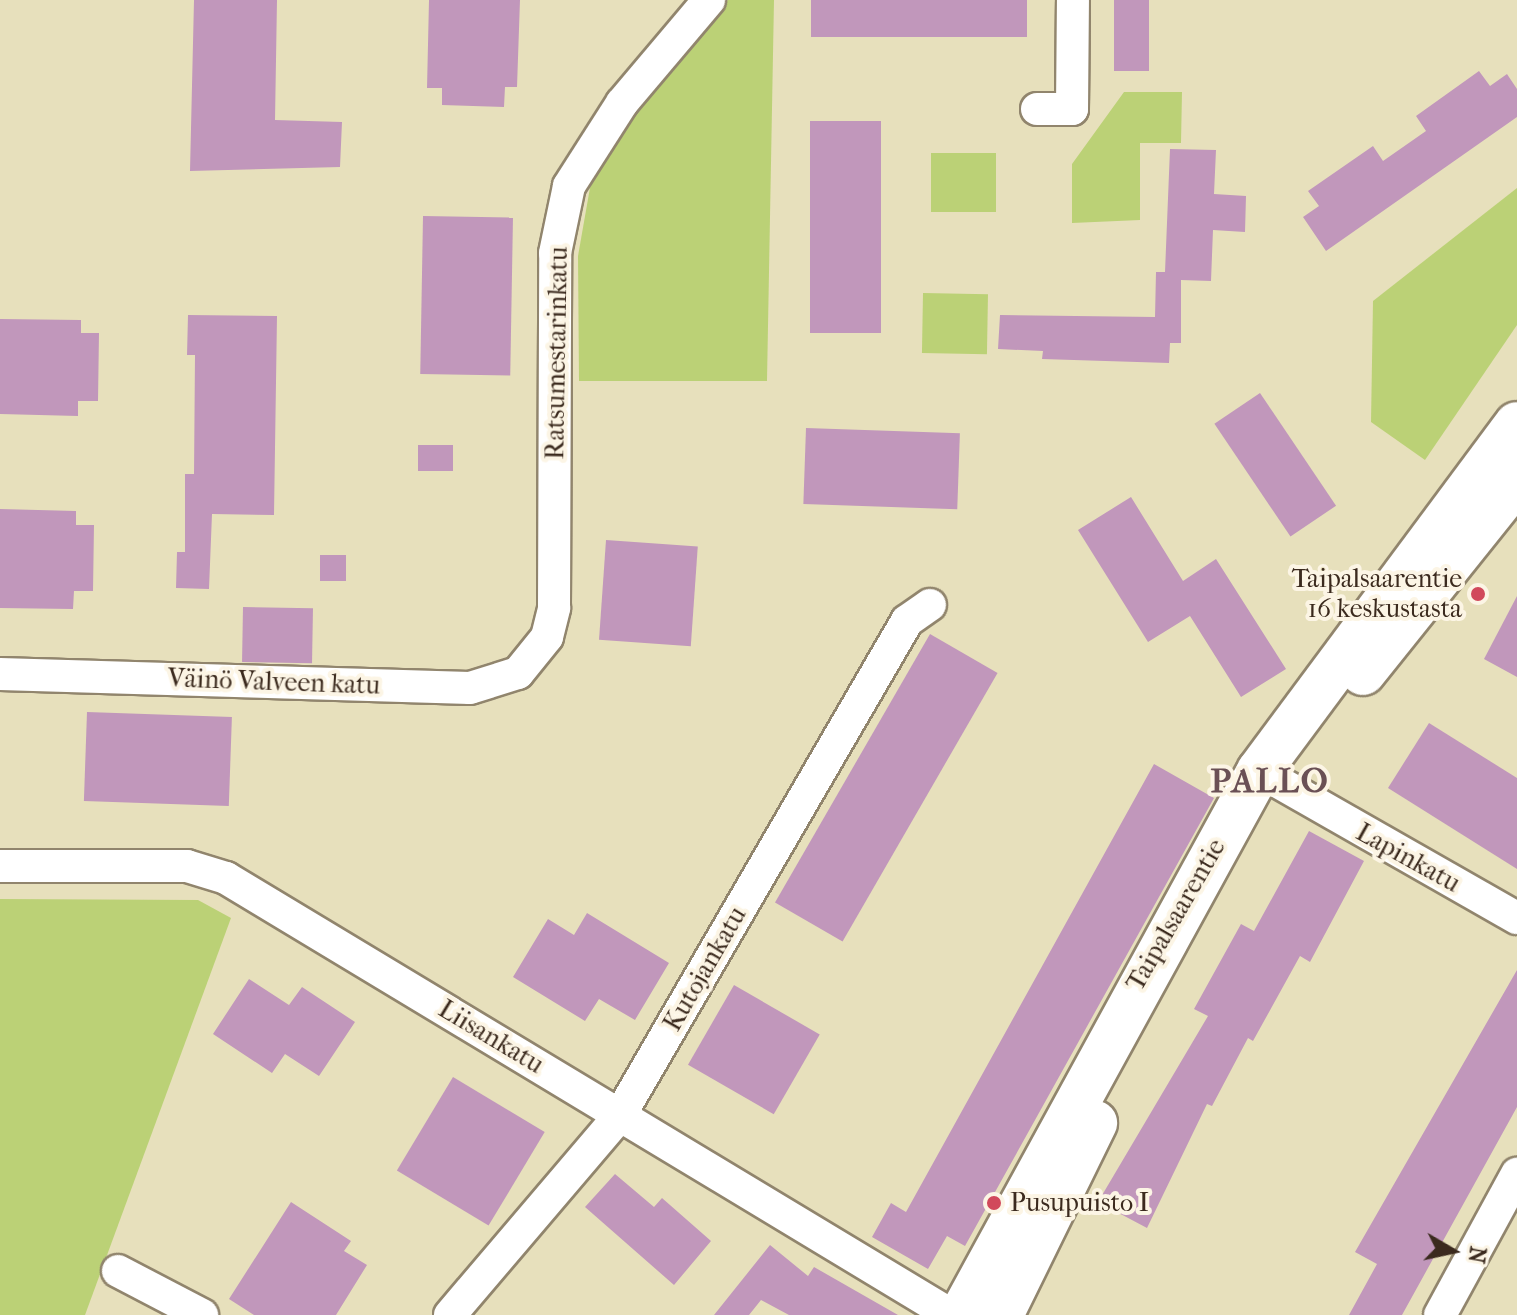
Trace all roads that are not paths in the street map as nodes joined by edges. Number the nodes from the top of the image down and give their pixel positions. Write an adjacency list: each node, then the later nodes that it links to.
1 (709, 0): 7 (street, Ratsumestarinkatu)
2 (1073, 0): 3 (street)
3 (1037, 109)
4 (1517, 424): 9 (main road, Taipalsaarentie)
5 (1517, 481): 9 (main road, Taipalsaarentie)
6 (930, 605): 12 (street, Kutojankatu)
7 (537, 654): 8 (street, Väinö Valveen katu)
8 (0, 674)
9 (1270, 778): 11 (street, Lapinkatu); 18 (main road, Taipalsaarentie); 19 (main road, Taipalsaarentie)
10 (0, 866): 12 (street, Liisankatu)
11 (1517, 918)
12 (620, 1115): 16 (street, Kutojankatu); 17 (street, Liisankatu)
13 (1517, 1174): 20 (street)
14 (118, 1271): 15 (street)
15 (202, 1315)
16 (450, 1315)
17 (951, 1315)
18 (961, 1315)
19 (1001, 1315)
20 (1440, 1315)

